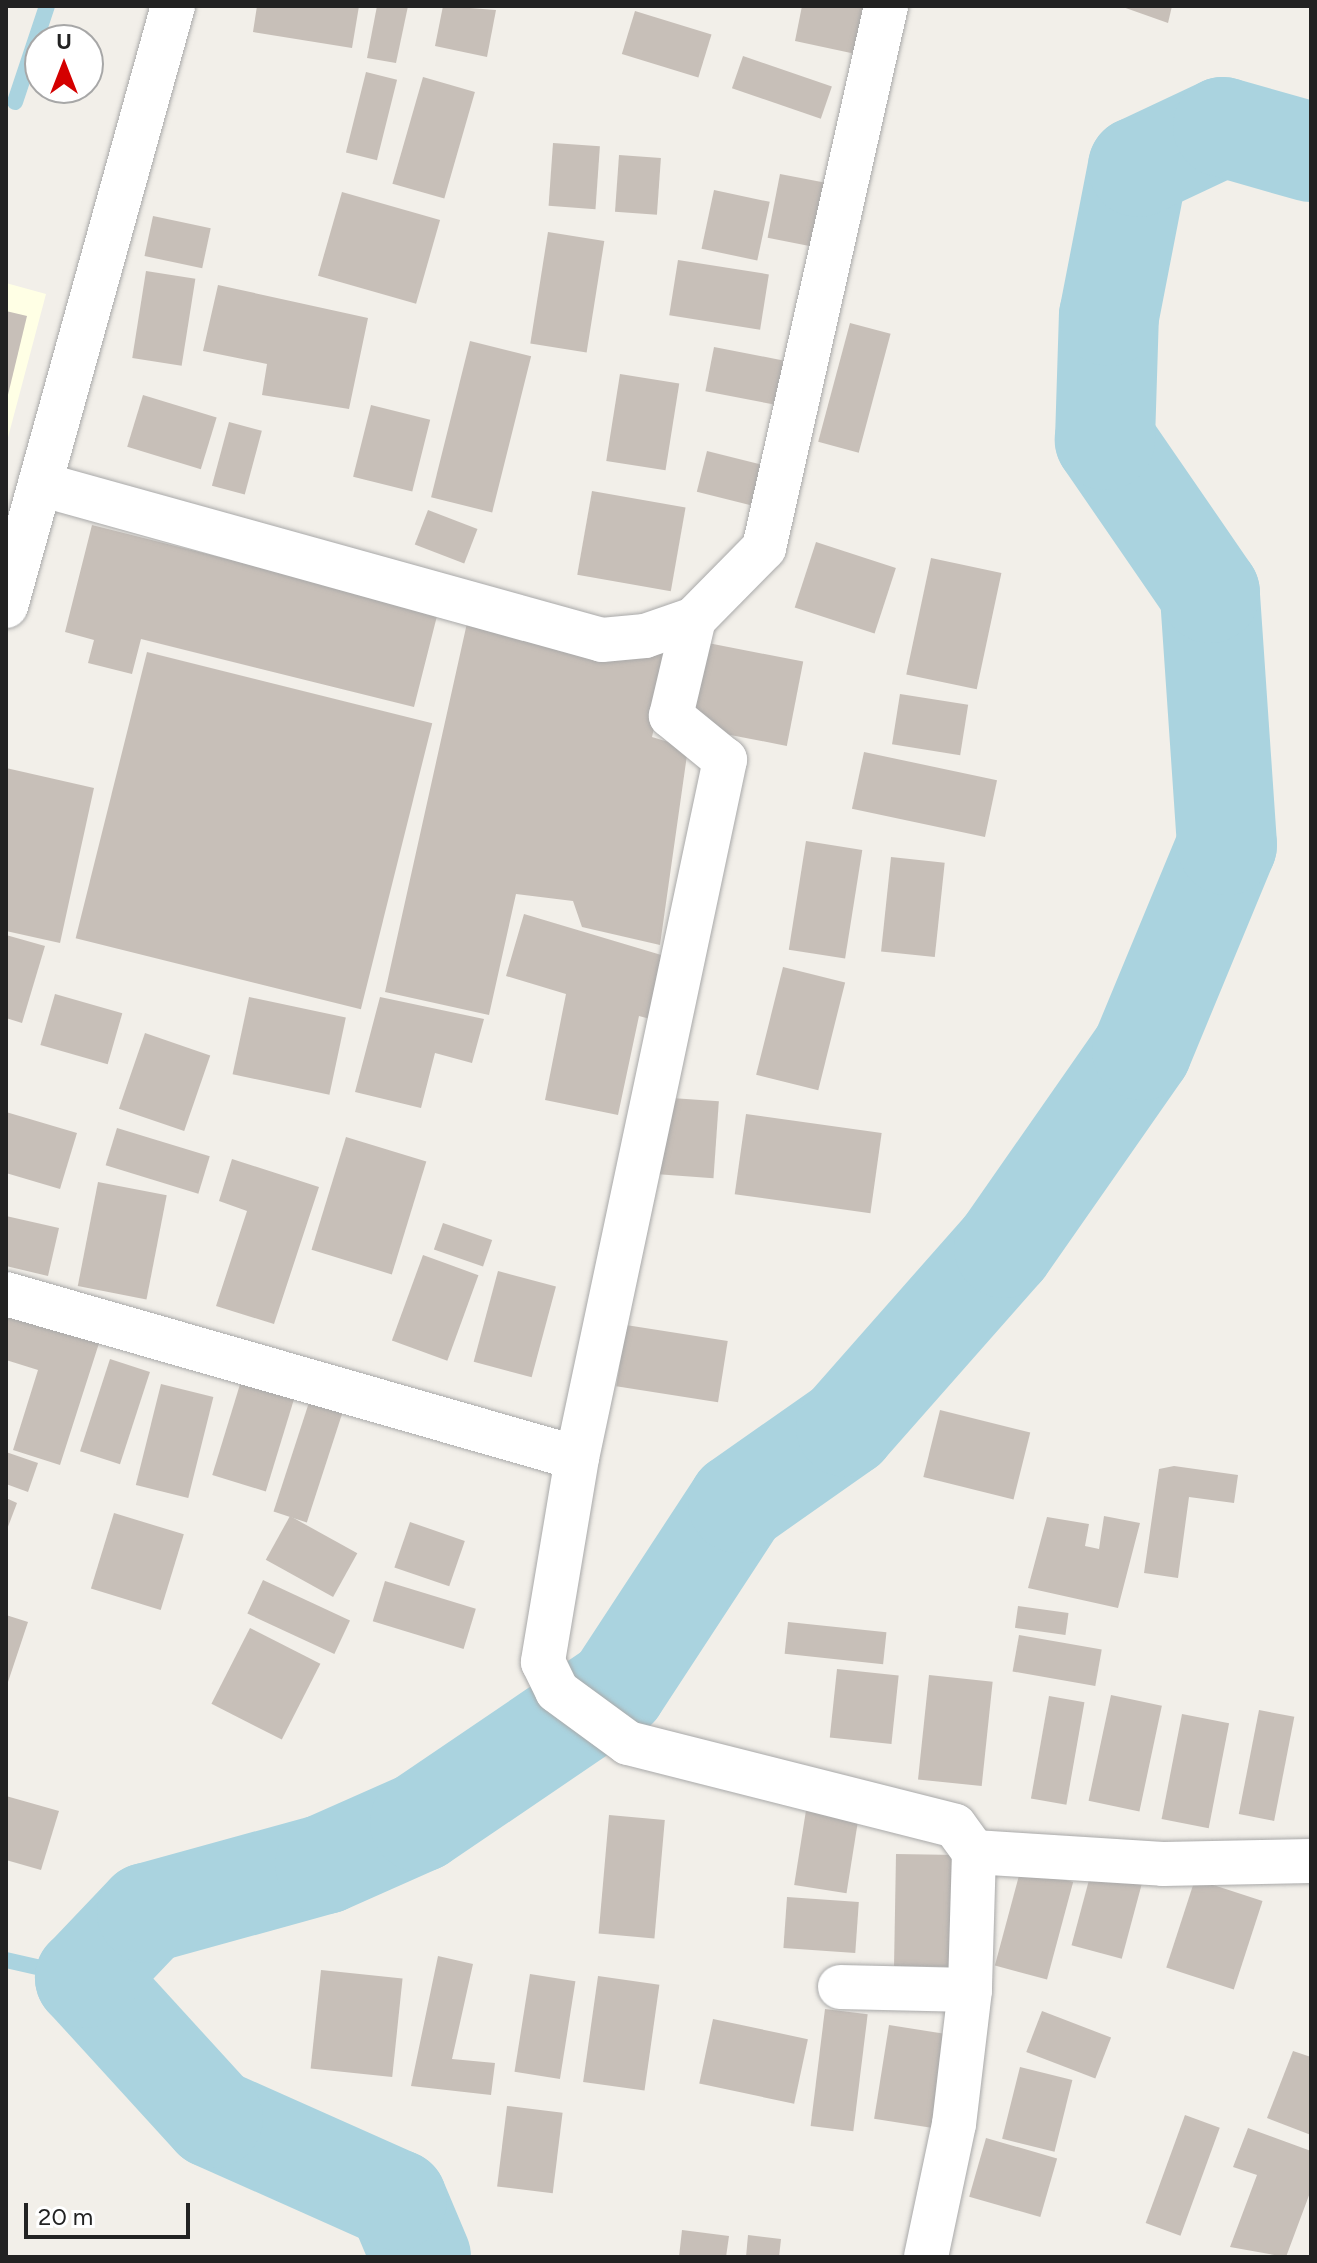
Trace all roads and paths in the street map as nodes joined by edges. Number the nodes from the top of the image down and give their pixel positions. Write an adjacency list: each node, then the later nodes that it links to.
1 (173, 6): 3 (street)
2 (886, 6): 5 (street)
3 (40, 484): 4 (street); 5 (street)
4 (6, 606)
5 (694, 619): 7 (street)
6 (6, 1294): 7 (street)
7 (577, 1458): 8 (street)
8 (974, 1852): 9 (street); 11 (street)
9 (1311, 1861)
10 (840, 1987): 11 (street)
11 (970, 1990): 12 (street)
12 (926, 2257)

